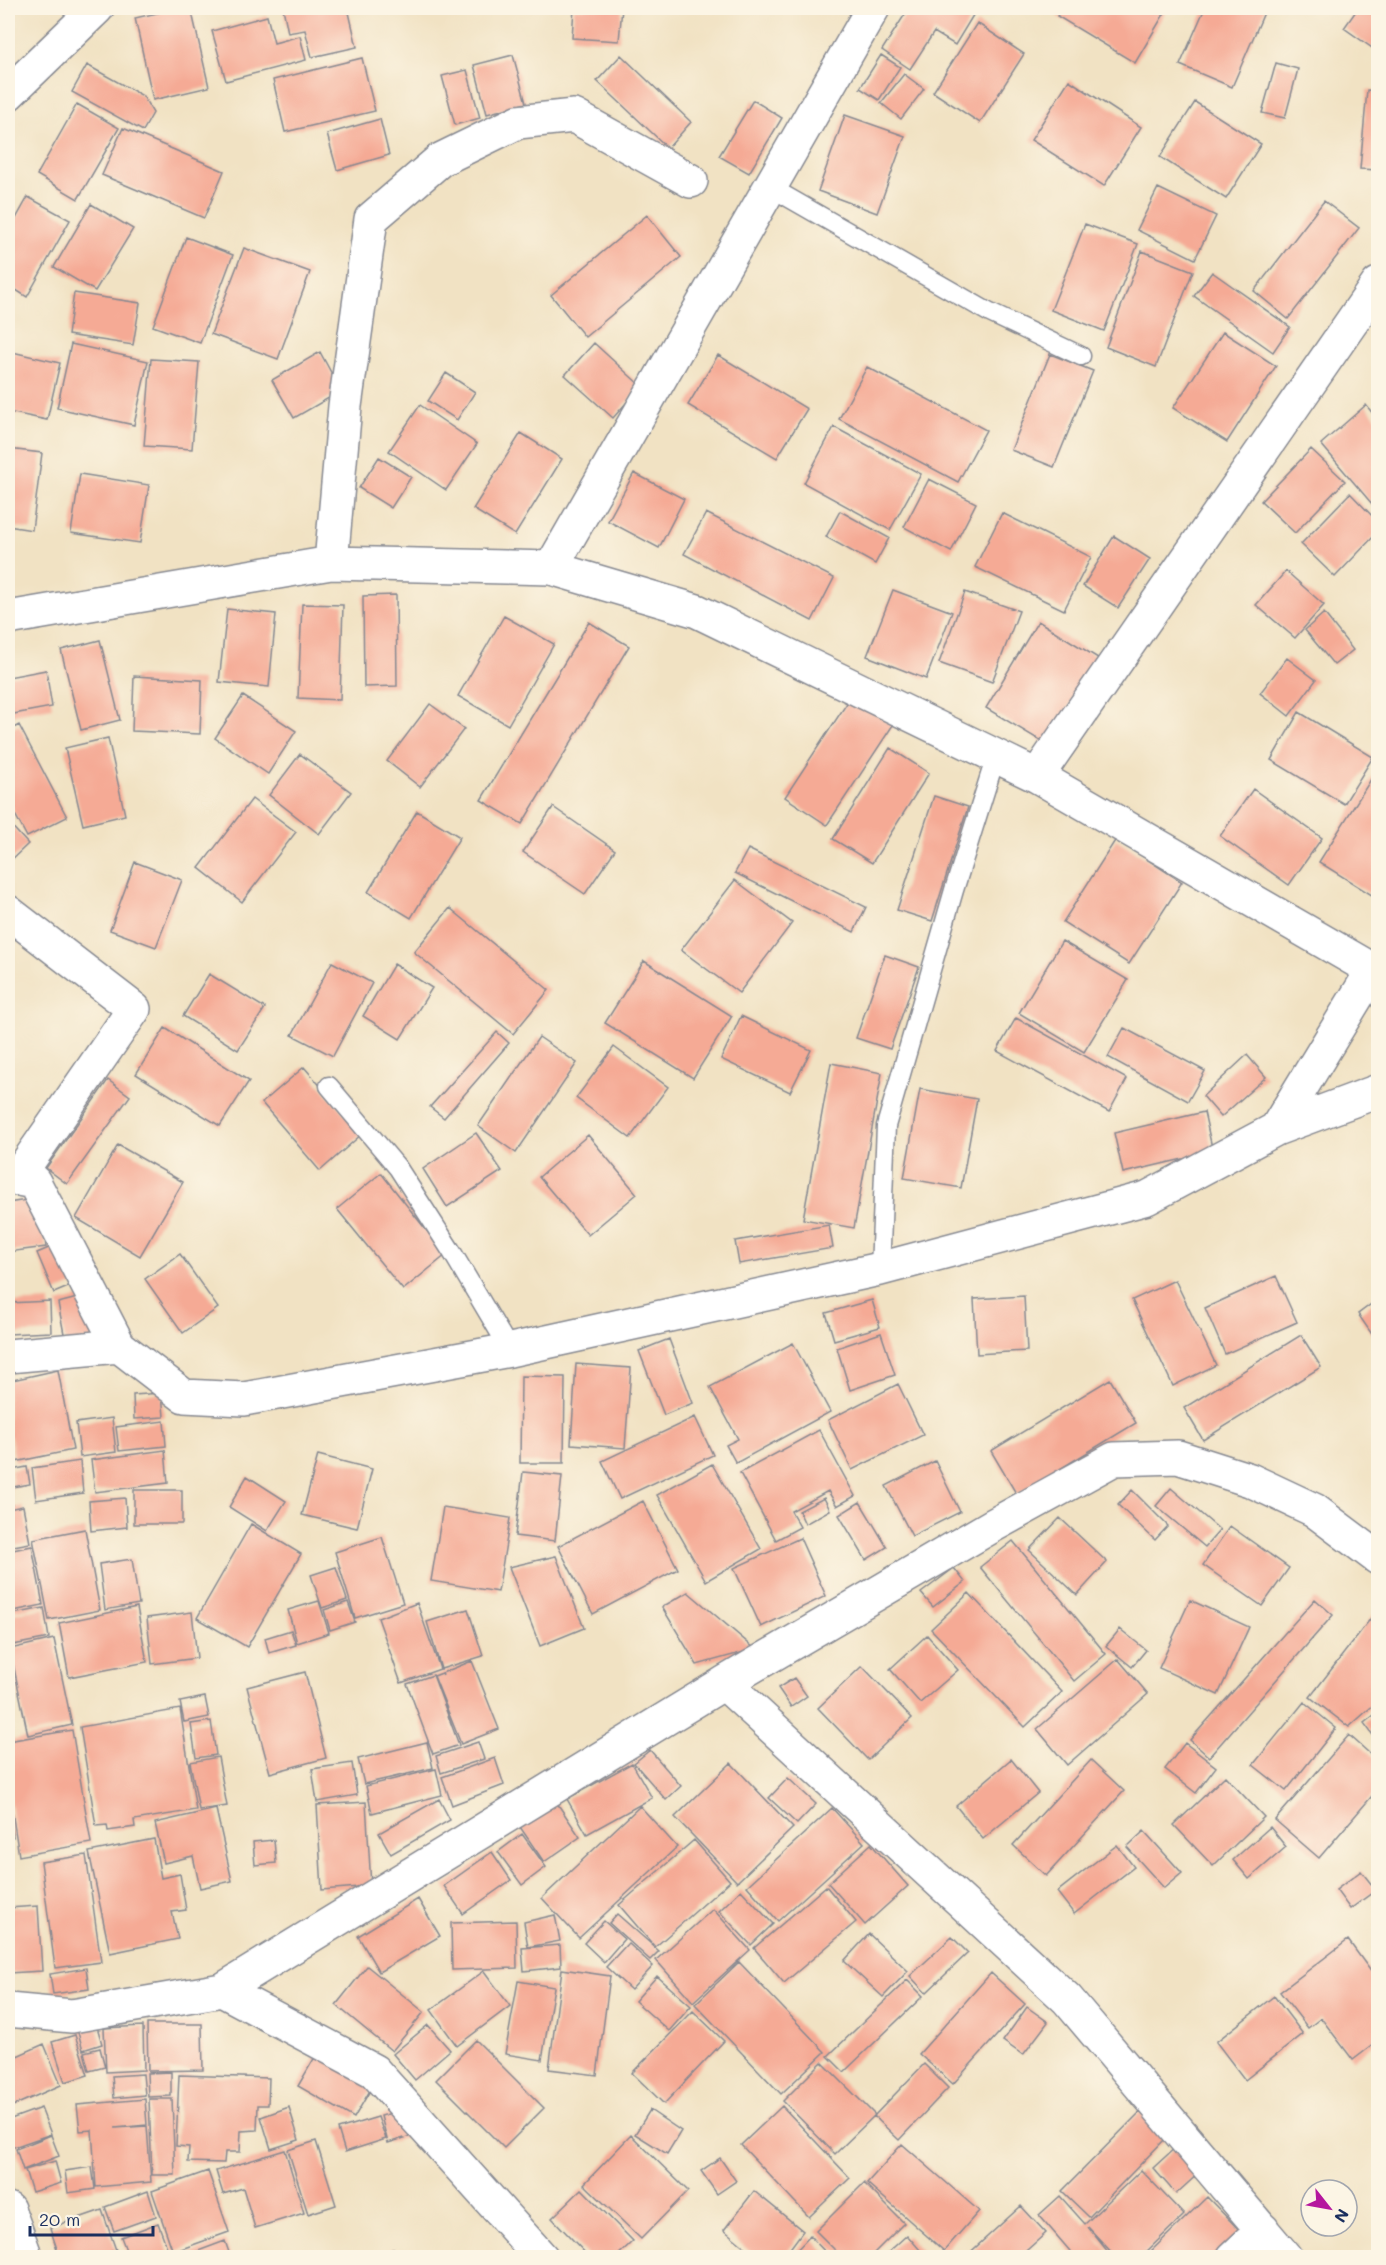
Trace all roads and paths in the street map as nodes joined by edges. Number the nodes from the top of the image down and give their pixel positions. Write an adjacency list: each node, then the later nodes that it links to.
1 (97, 8): 3 (street)
2 (873, 8): 5 (street)
3 (8, 94)
4 (691, 181): 8 (street)
5 (770, 187): 7 (lane); 9 (street)
6 (1378, 284): 12 (street)
7 (1081, 356)
8 (331, 564): 9 (street); 10 (street)
9 (550, 568): 11 (street)
10 (8, 618)
11 (996, 756): 12 (street); 19 (lane)
12 (1037, 776): 14 (street)
13 (8, 912): 18 (street)
14 (1376, 972): 17 (street)
15 (329, 1086): 21 (lane)
16 (1378, 1091): 17 (street)
17 (1276, 1129): 19 (street)
18 (12, 1178): 20 (street)
19 (880, 1269): 21 (street)
20 (119, 1346): 21 (street); 22 (street)
21 (510, 1350)
22 (8, 1356)
23 (1378, 1558): 24 (street)
24 (724, 1683): 25 (street); 28 (street)
25 (222, 1990): 26 (street); 30 (street)
26 (8, 2010)
27 (8, 2209): 29 (street)
28 (1263, 2230): 31 (street); 32 (street)
29 (26, 2258)
30 (542, 2258)
31 (1233, 2258)
32 (1286, 2258)

